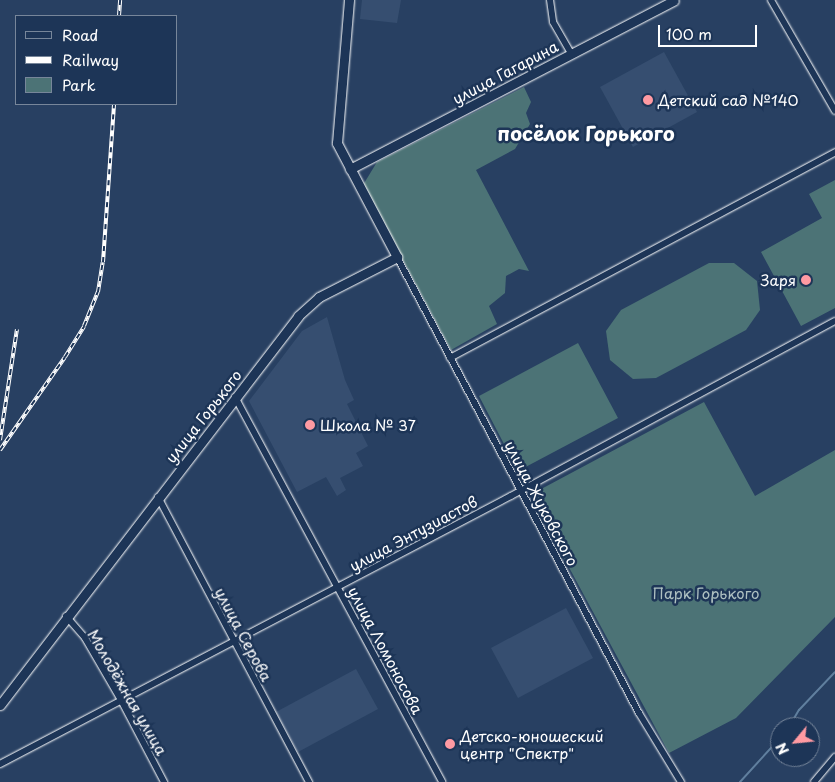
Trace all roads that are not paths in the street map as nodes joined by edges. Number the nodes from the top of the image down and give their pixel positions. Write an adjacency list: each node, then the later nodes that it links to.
1 (349, 0): 8 (main road)
2 (550, 0): 5 (street)
3 (674, 0): 5 (main road, улица Гагарина)
4 (771, 0): 6 (street)
5 (571, 53): 8 (main road, улица Гагарина)
6 (835, 111)
7 (835, 152): 11 (street)
8 (350, 169): 9 (main road)
9 (397, 256): 11 (street, улица Жуковского); 12 (main road, улица Горького)
10 (835, 321): 13 (street, улица Энтузиастов)
11 (450, 358): 13 (street, улица Жуковского)
12 (235, 397): 14 (main road, улица Горького); 15 (street, улица Ломоносова)
13 (520, 491): 15 (street, улица Энтузиастов); 25 (street, улица Жуковского)
14 (158, 497): 16 (main road, улица Горького); 17 (street, улица Серова)
15 (338, 586): 17 (street, улица Энтузиастов); 24 (street, улица Ломоносова)
16 (66, 616): 18 (street, Молодёжная улица); 19 (main road, улица Горького)
17 (234, 640): 18 (street, улица Энтузиастов); 23 (street, улица Серова)
18 (121, 700): 21 (street, улица Энтузиастов); 22 (street, Молодёжная улица)
19 (0, 705)
20 (835, 757): 26 (street)
21 (0, 764)
22 (164, 782)
23 (309, 782)
24 (442, 782)
25 (681, 782)
26 (814, 782)

